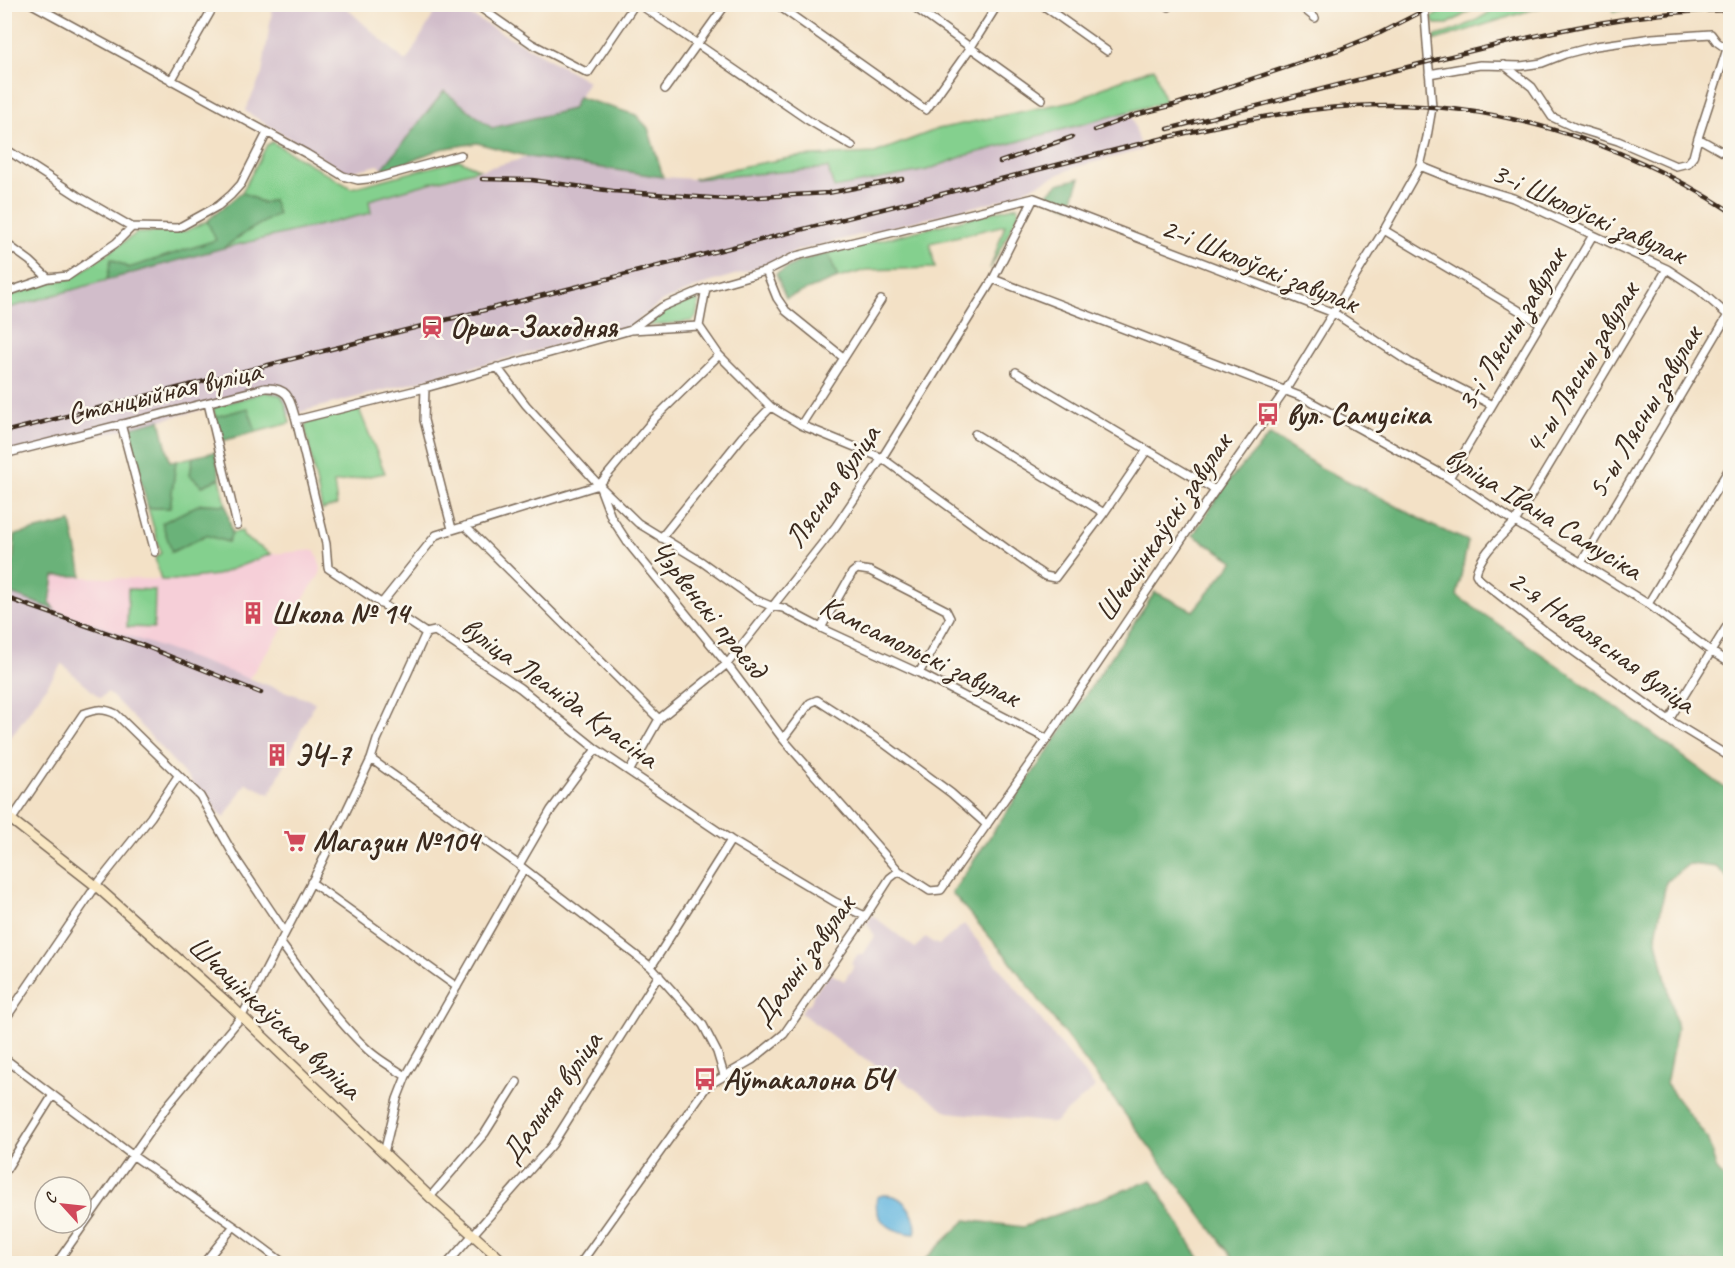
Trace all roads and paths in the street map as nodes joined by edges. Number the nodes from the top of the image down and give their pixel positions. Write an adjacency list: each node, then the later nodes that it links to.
1 (32, 4): 20 (street)
2 (215, 4): 20 (street)
3 (475, 4): 4 (street)
4 (634, 4)
5 (639, 4): 14 (street)
6 (726, 4): 14 (street)
7 (776, 4): 15 (street)
8 (910, 4): 15 (street)
9 (998, 4): 15 (street)
10 (1041, 4): 17 (street)
11 (1298, 4): 13 (street)
12 (1424, 4): 19 (street, Шчацінкаўскі завулак)
13 (1315, 18)
14 (698, 43): 21 (street); 25 (street)
15 (971, 47): 22 (street)
16 (1729, 50): 18 (street); 24 (street)
17 (1107, 51)
18 (1504, 65): 19 (street); 24 (street)
19 (1429, 74): 29 (street, Шчацінкаўскі завулак)
20 (171, 81): 23 (street)
21 (665, 89)
22 (1042, 99)
23 (267, 133): 27 (street); 31 (street)
24 (1698, 138): 28 (street)
25 (852, 146)
26 (4, 148): 31 (street)
27 (461, 155)
28 (1731, 156)
29 (1419, 166): 32 (street, Шчацінкаўскі завулак); 33 (street, 3-і Шклоўскі завулак)
30 (1034, 198): 36 (street); 38 (street, Лясная вуліца); 42 (street, 2-і Шклоўскі завулак)
31 (132, 227): 37 (street)
32 (1384, 230): 42 (street, Шчацінкаўскі завулак); 44 (street)
33 (1593, 235): 35 (street, 3-і Шклоўскі завулак); 44 (street, 3-і Лясны завулак)
34 (4, 242): 37 (street)
35 (1667, 268): 43 (street, 3-і Шклоўскі завулак); 68 (street, 4-ы Лясны завулак)
36 (766, 271): 39 (street); 48 (street)
37 (48, 278): 40 (street)
38 (993, 279): 52 (street, вуліца Івана Самусіка); 62 (street, Лясная вуліца)
39 (706, 288): 45 (street); 46 (street)
40 (4, 293)
41 (881, 300): 48 (street)
42 (1334, 313): 52 (street, Шчацінкаўскі завулак); 54 (street, 2-і Шклоўскі завулак)
43 (1729, 316): 74 (street, 5-ы Лясны завулак)
44 (1540, 323): 54 (street, 3-і Лясны завулак)
45 (699, 326): 46 (street); 47 (street)
46 (631, 330): 49 (street)
47 (719, 355): 55 (street); 65 (street)
48 (844, 357): 58 (street)
49 (497, 367): 51 (street); 65 (street, Чэрвенскі праезд)
50 (1016, 372): 60 (street)
51 (425, 388): 56 (street); 71 (street)
52 (1285, 391): 64 (street, вуліца Івана Самусіка); 66 (street, Шчацінкаўскі завулак)
53 (208, 403): 56 (street, Станцыйная вуліца); 57 (street, Станцыйная вуліца); 69 (street)
54 (1492, 405): 64 (street, 3-і Лясны завулак)
55 (771, 407): 58 (street); 72 (street)
56 (296, 420): 76 (street, вуліца Леаніда Красіна)
57 (121, 424): 61 (street, Станцыйная вуліца); 73 (street)
58 (801, 425): 62 (street)
59 (975, 434): 67 (street)
60 (1147, 450): 66 (street); 67 (street)
61 (4, 454)
62 (882, 458): 67 (street); 78 (street, Лясная вуліца)
63 (1731, 467): 77 (street)
64 (1449, 478): 68 (street, вуліца Івана Самусіка)
65 (599, 485): 70 (street); 72 (street, Камсамольскі завулак); 84 (street, Чэрвенскі праезд)
66 (1215, 490): 89 (street, Шчацінкаўскі завулак)
67 (1104, 513)
68 (1515, 522): 74 (street, вуліца Івана Самусіка); 75 (street, 4-ы Лясны завулак)
69 (237, 525)
70 (465, 526): 71 (street); 86 (street)
71 (452, 529): 76 (street)
72 (661, 538): 78 (street, Камсамольскі завулак)
73 (155, 552)
74 (1581, 563): 77 (street, вуліца Івана Самусіка)
75 (1479, 579): 87 (street, 2-я Новалясная вуліца)
76 (381, 604): 81 (street, вуліца Леаніда Красіна)
77 (1648, 604): 82 (street, вуліца Івана Самусіка)
78 (771, 606): 80 (street, Камсамольскі завулак); 84 (street, Лясная вуліца)
79 (1731, 621): 82 (street)
80 (821, 628): 85 (street, Камсамольскі завулак); 85 (street)
81 (426, 633): 90 (street, вуліца Леаніда Красіна); 92 (street)
82 (1712, 652): 83 (street, вуліца Івана Самусіка); 87 (street)
83 (1731, 663)
84 (727, 664): 86 (street, Лясная вуліца); 88 (street, Чэрвенскі праезд)
85 (919, 673): 89 (street, Камсамольскі завулак)
86 (659, 719): 93 (street, Лясная вуліца)
87 (1669, 720): 91 (street, 2-я Новалясная вуліца)
88 (783, 739): 96 (street); 99 (street, Чэрвенскі праезд)
89 (1047, 739): 96 (street, Шчацінкаўскі завулак)
90 (596, 749): 93 (street, вуліца Леаніда Красіна); 98 (street)
91 (1731, 757)
92 (371, 759): 98 (street); 100 (street)
93 (630, 770): 97 (street, вуліца Леаніда Красіна)
94 (178, 776): 95 (street); 101 (street); 103 (street)
95 (8, 817): 101 (street, Шчацінкаўская вуліца)
96 (987, 825): 99 (street, Шчацінкаўскі завулак)
97 (731, 840): 102 (street, вуліца Леаніда Красіна); 105 (street)
98 (521, 867): 105 (street); 107 (street)
99 (899, 871): 102 (street, Дальні завулак)
100 (312, 882): 103 (street); 107 (street)
101 (96, 886): 108 (street, Шчацінкаўская вуліца); 109 (street)
102 (865, 916): 111 (street, Дальні завулак)
103 (285, 932): 104 (street)
104 (280, 942): 108 (street); 112 (street)
105 (651, 967): 106 (street)
106 (659, 975): 111 (street); 120 (street, Дальняя вуліца)
107 (457, 987): 112 (street)
108 (242, 1016): 115 (street, Шчацінкаўская вуліца); 116 (street)
109 (4, 1021)
110 (4, 1058): 114 (street)
111 (724, 1075): 126 (street, Дальні завулак)
112 (406, 1076): 115 (street)
113 (517, 1082): 118 (street)
114 (53, 1095): 116 (street); 117 (street)
115 (384, 1153): 118 (street, Шчацінкаўская вуліца)
116 (132, 1155): 119 (street); 121 (street)
117 (4, 1173)
118 (430, 1197): 120 (street, Шчацінкаўская вуліца)
119 (234, 1226): 122 (street); 123 (street)
120 (474, 1235): 124 (street, Дальняя вуліца); 125 (street, Шчацінкаўская вуліца)
121 (56, 1263)
122 (203, 1263)
123 (285, 1263)
124 (447, 1263)
125 (507, 1263)
126 (580, 1263)

